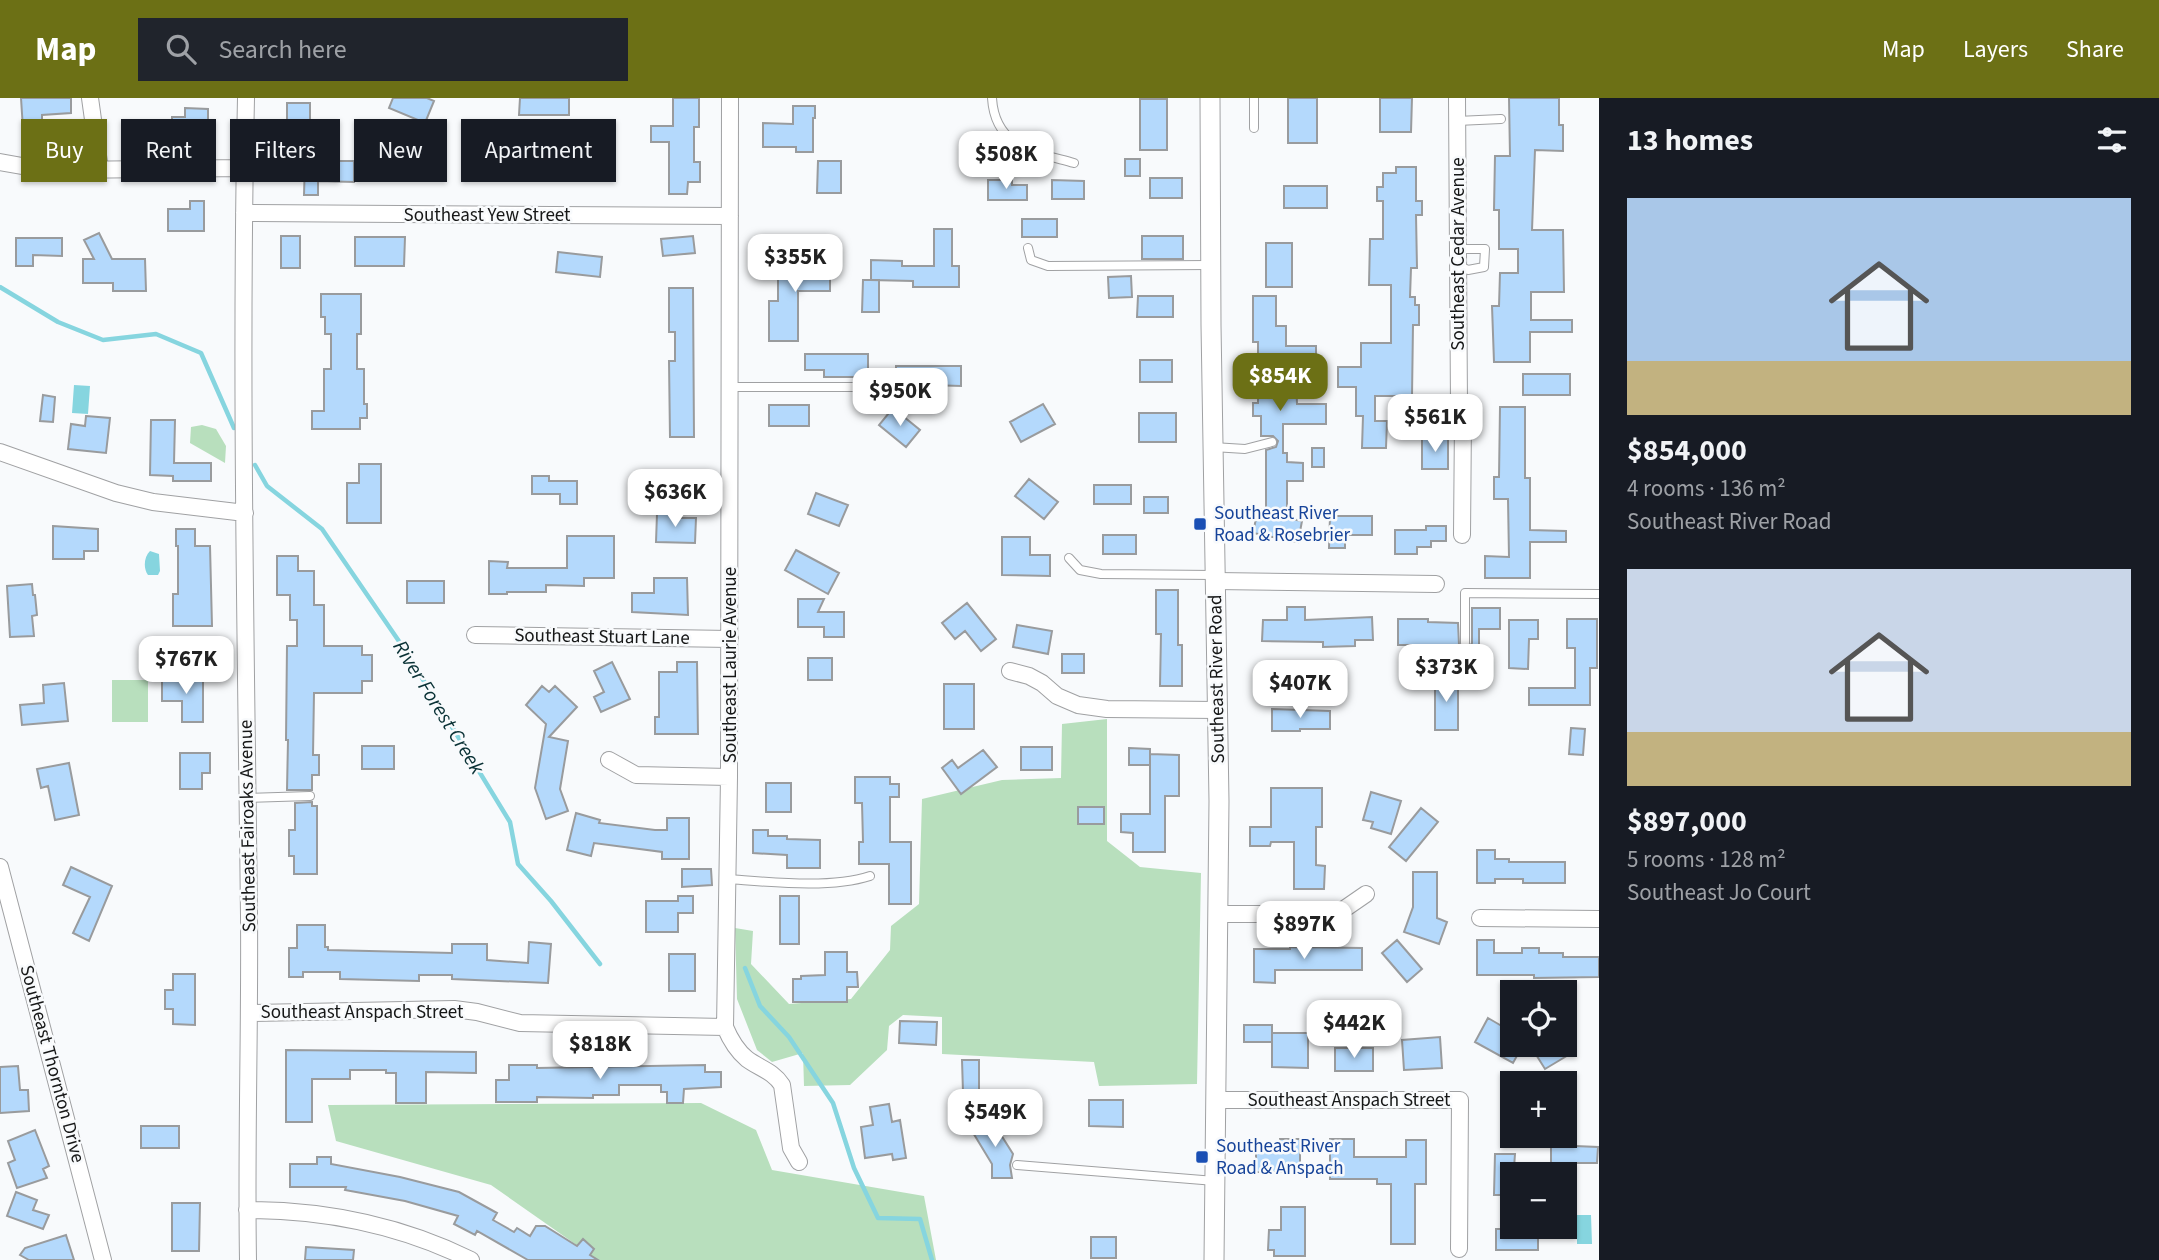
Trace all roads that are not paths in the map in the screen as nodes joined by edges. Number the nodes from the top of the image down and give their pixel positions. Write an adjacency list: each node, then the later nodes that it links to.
1 (90, 98): 8 (street)
2 (246, 98): 9 (street, Southeast Fairoaks Avenue)
3 (730, 98): 20 (street, Southeast Laurie Avenue)
4 (992, 98): 14 (lane)
5 (1210, 98): 22 (street, Southeast River Road)
6 (1254, 98): 12 (lane)
7 (1457, 98): 11 (street, Southeast Cedar Avenue)
8 (93, 119)
9 (245, 119)
10 (1501, 119): 11 (lane)
11 (1457, 121): 29 (street, Southeast Cedar Avenue)
12 (1254, 128)
13 (0, 162): 15 (street)
14 (1074, 163)
15 (21, 166)
16 (230, 169): 17 (street)
17 (107, 170)
18 (244, 182): 19 (street, Southeast Fairoaks Avenue)
19 (244, 214): 20 (street, Southeast Yew Street); 28 (street, Southeast Fairoaks Avenue)
20 (730, 216): 23 (street, Southeast Laurie Avenue)
21 (1028, 248): 22 (lane)
22 (1210, 265): 26 (street, Southeast River Road)
23 (730, 387): 24 (lane); 35 (street, Southeast Laurie Avenue)
24 (881, 387)
25 (1272, 442): 26 (lane)
26 (1213, 447): 31 (street, Southeast River Road)
27 (0, 452): 28 (street)
28 (245, 513): 42 (street, Southeast Fairoaks Avenue)
29 (1462, 535)
30 (1069, 558): 31 (lane)
31 (1216, 578): 32 (street); 38 (street, Southeast River Road)
32 (1436, 584)
33 (1599, 594): 36 (lane)
34 (475, 635): 35 (street, Southeast Stuart Lane)
35 (730, 639): 40 (street, Southeast Laurie Avenue)
36 (1465, 643)
37 (1010, 671): 38 (street)
38 (1218, 710): 47 (street, Southeast River Road)
39 (609, 760): 40 (street)
40 (729, 777): 45 (street, Southeast Laurie Avenue)
41 (310, 796): 42 (lane)
42 (248, 798): 50 (street, Southeast Fairoaks Avenue)
43 (0, 867): 58 (street, Southeast Thornton Drive)
44 (870, 876): 45 (lane)
45 (727, 879): 51 (street, Southeast Laurie Avenue)
46 (1366, 894): 47 (street)
47 (1219, 914): 52 (street, Southeast River Road)
48 (1480, 918): 49 (street)
49 (1599, 919)
50 (250, 1013): 51 (street, Southeast Anspach Street); 56 (street, Southeast Fairoaks Avenue)
51 (725, 1027): 53 (street)
52 (1217, 1100): 55 (street, Southeast River Road); 57 (street, Southeast Anspach Street)
53 (799, 1162)
54 (1017, 1165): 55 (lane)
55 (1214, 1181): 61 (street, Southeast River Road)
56 (247, 1210): 59 (street, Southeast Fairoaks Avenue); 60 (street)
57 (1459, 1249)
58 (103, 1260)
59 (248, 1260)
60 (471, 1260)
61 (1214, 1260)

